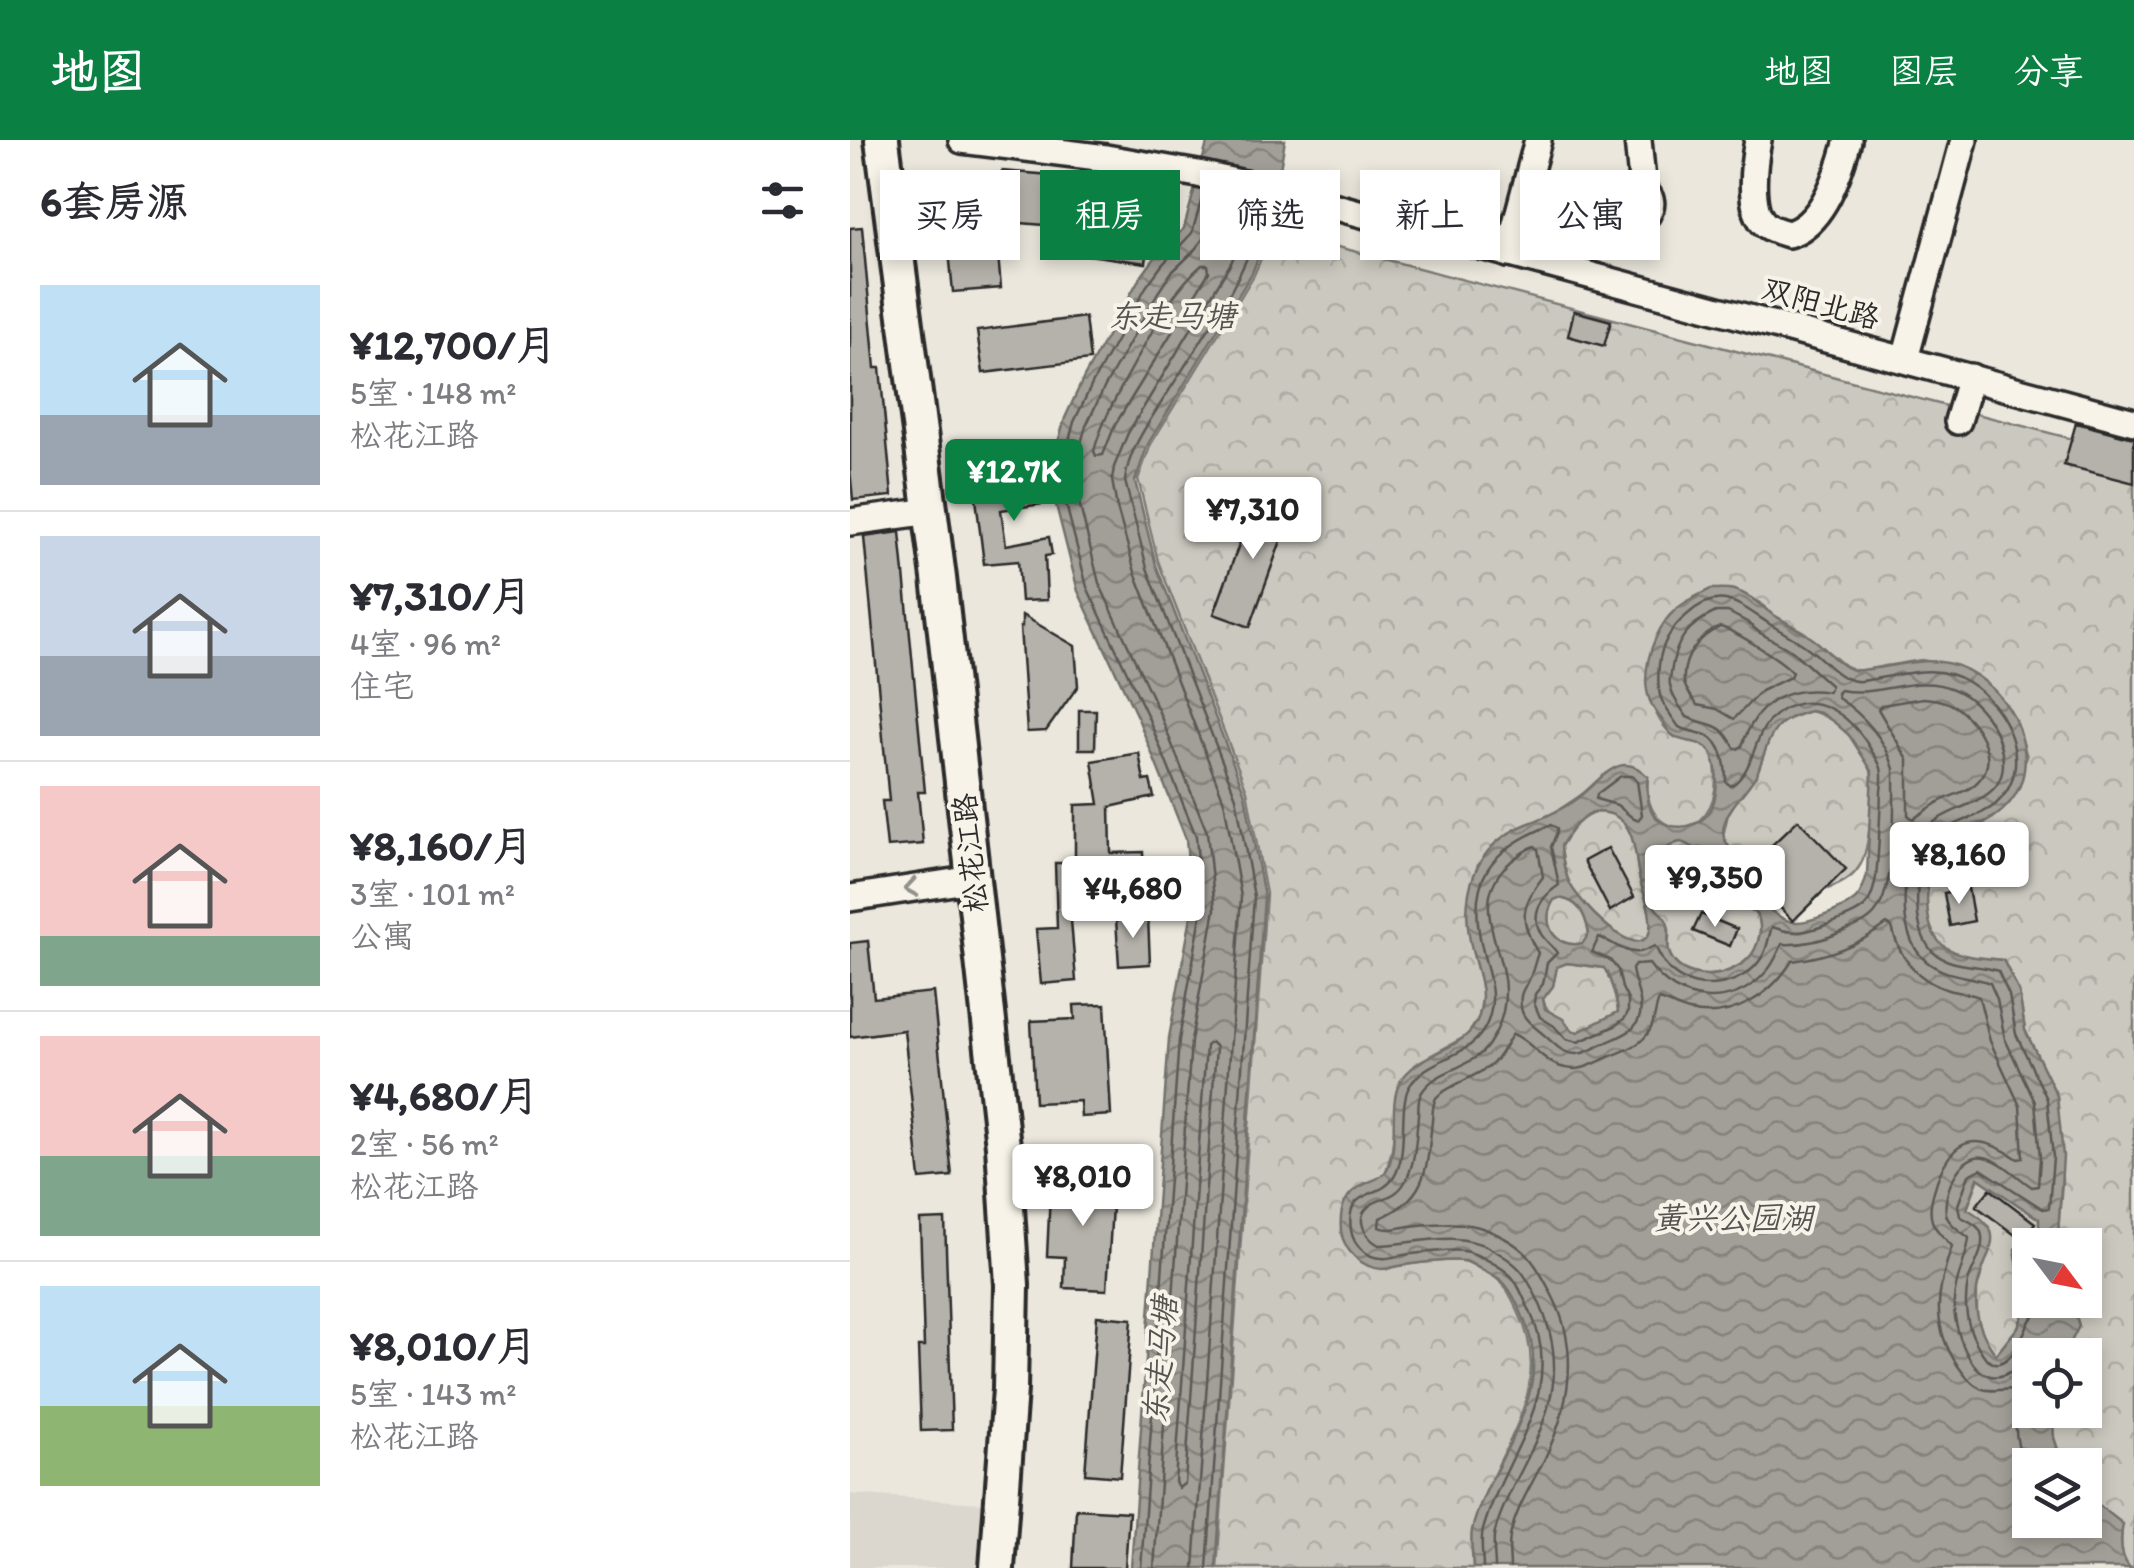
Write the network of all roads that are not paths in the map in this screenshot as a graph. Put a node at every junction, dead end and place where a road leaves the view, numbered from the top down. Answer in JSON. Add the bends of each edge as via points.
{"nodes":[{"id":1,"x":882,"y":140,"type":"edge"},
{"id":2,"x":962,"y":140,"type":"edge"},
{"id":3,"x":1538,"y":140,"type":"edge"},
{"id":4,"x":1638,"y":140,"type":"edge"},
{"id":5,"x":1758,"y":140,"type":"edge"},
{"id":6,"x":1848,"y":140,"type":"edge"},
{"id":7,"x":1964,"y":140,"type":"edge"},
{"id":8,"x":1641,"y":170,"type":"edge"},
{"id":9,"x":1508,"y":254,"type":"junction"},
{"id":10,"x":1905,"y":359,"type":"junction"},
{"id":11,"x":1971,"y":377,"type":"junction"},
{"id":12,"x":1958,"y":422,"type":"dead end"},
{"id":13,"x":2134,"y":422,"type":"edge"},
{"id":14,"x":931,"y":511,"type":"junction"},
{"id":15,"x":850,"y":522,"type":"edge"},
{"id":16,"x":972,"y":878,"type":"junction"},
{"id":17,"x":850,"y":898,"type":"edge"},
{"id":18,"x":997,"y":1568,"type":"edge"}],
"edges":[{"from":1,"to":14,"type":"main road","name":"松花江路"},
{"from":2,"to":9,"type":"street","name":"双阳北路","via":[[1198,174]]},
{"from":3,"to":9,"type":"street"},
{"from":4,"to":8,"type":"street"},
{"from":5,"to":6,"type":"street","via":[[1752,166],[1759,217],[1788,234],[1817,212]]},
{"from":7,"to":10,"type":"street"},
{"from":9,"to":10,"type":"street","name":"双阳北路"},
{"from":10,"to":11,"type":"street","name":"双阳北路"},
{"from":11,"to":12,"type":"street"},
{"from":11,"to":13,"type":"street","name":"双阳北路"},
{"from":14,"to":15,"type":"street"},
{"from":14,"to":16,"type":"main road","name":"松花江路"},
{"from":16,"to":17,"type":"street","one_way":true},
{"from":16,"to":18,"type":"main road","name":"松花江路","via":[[1012,1286]]}]}
